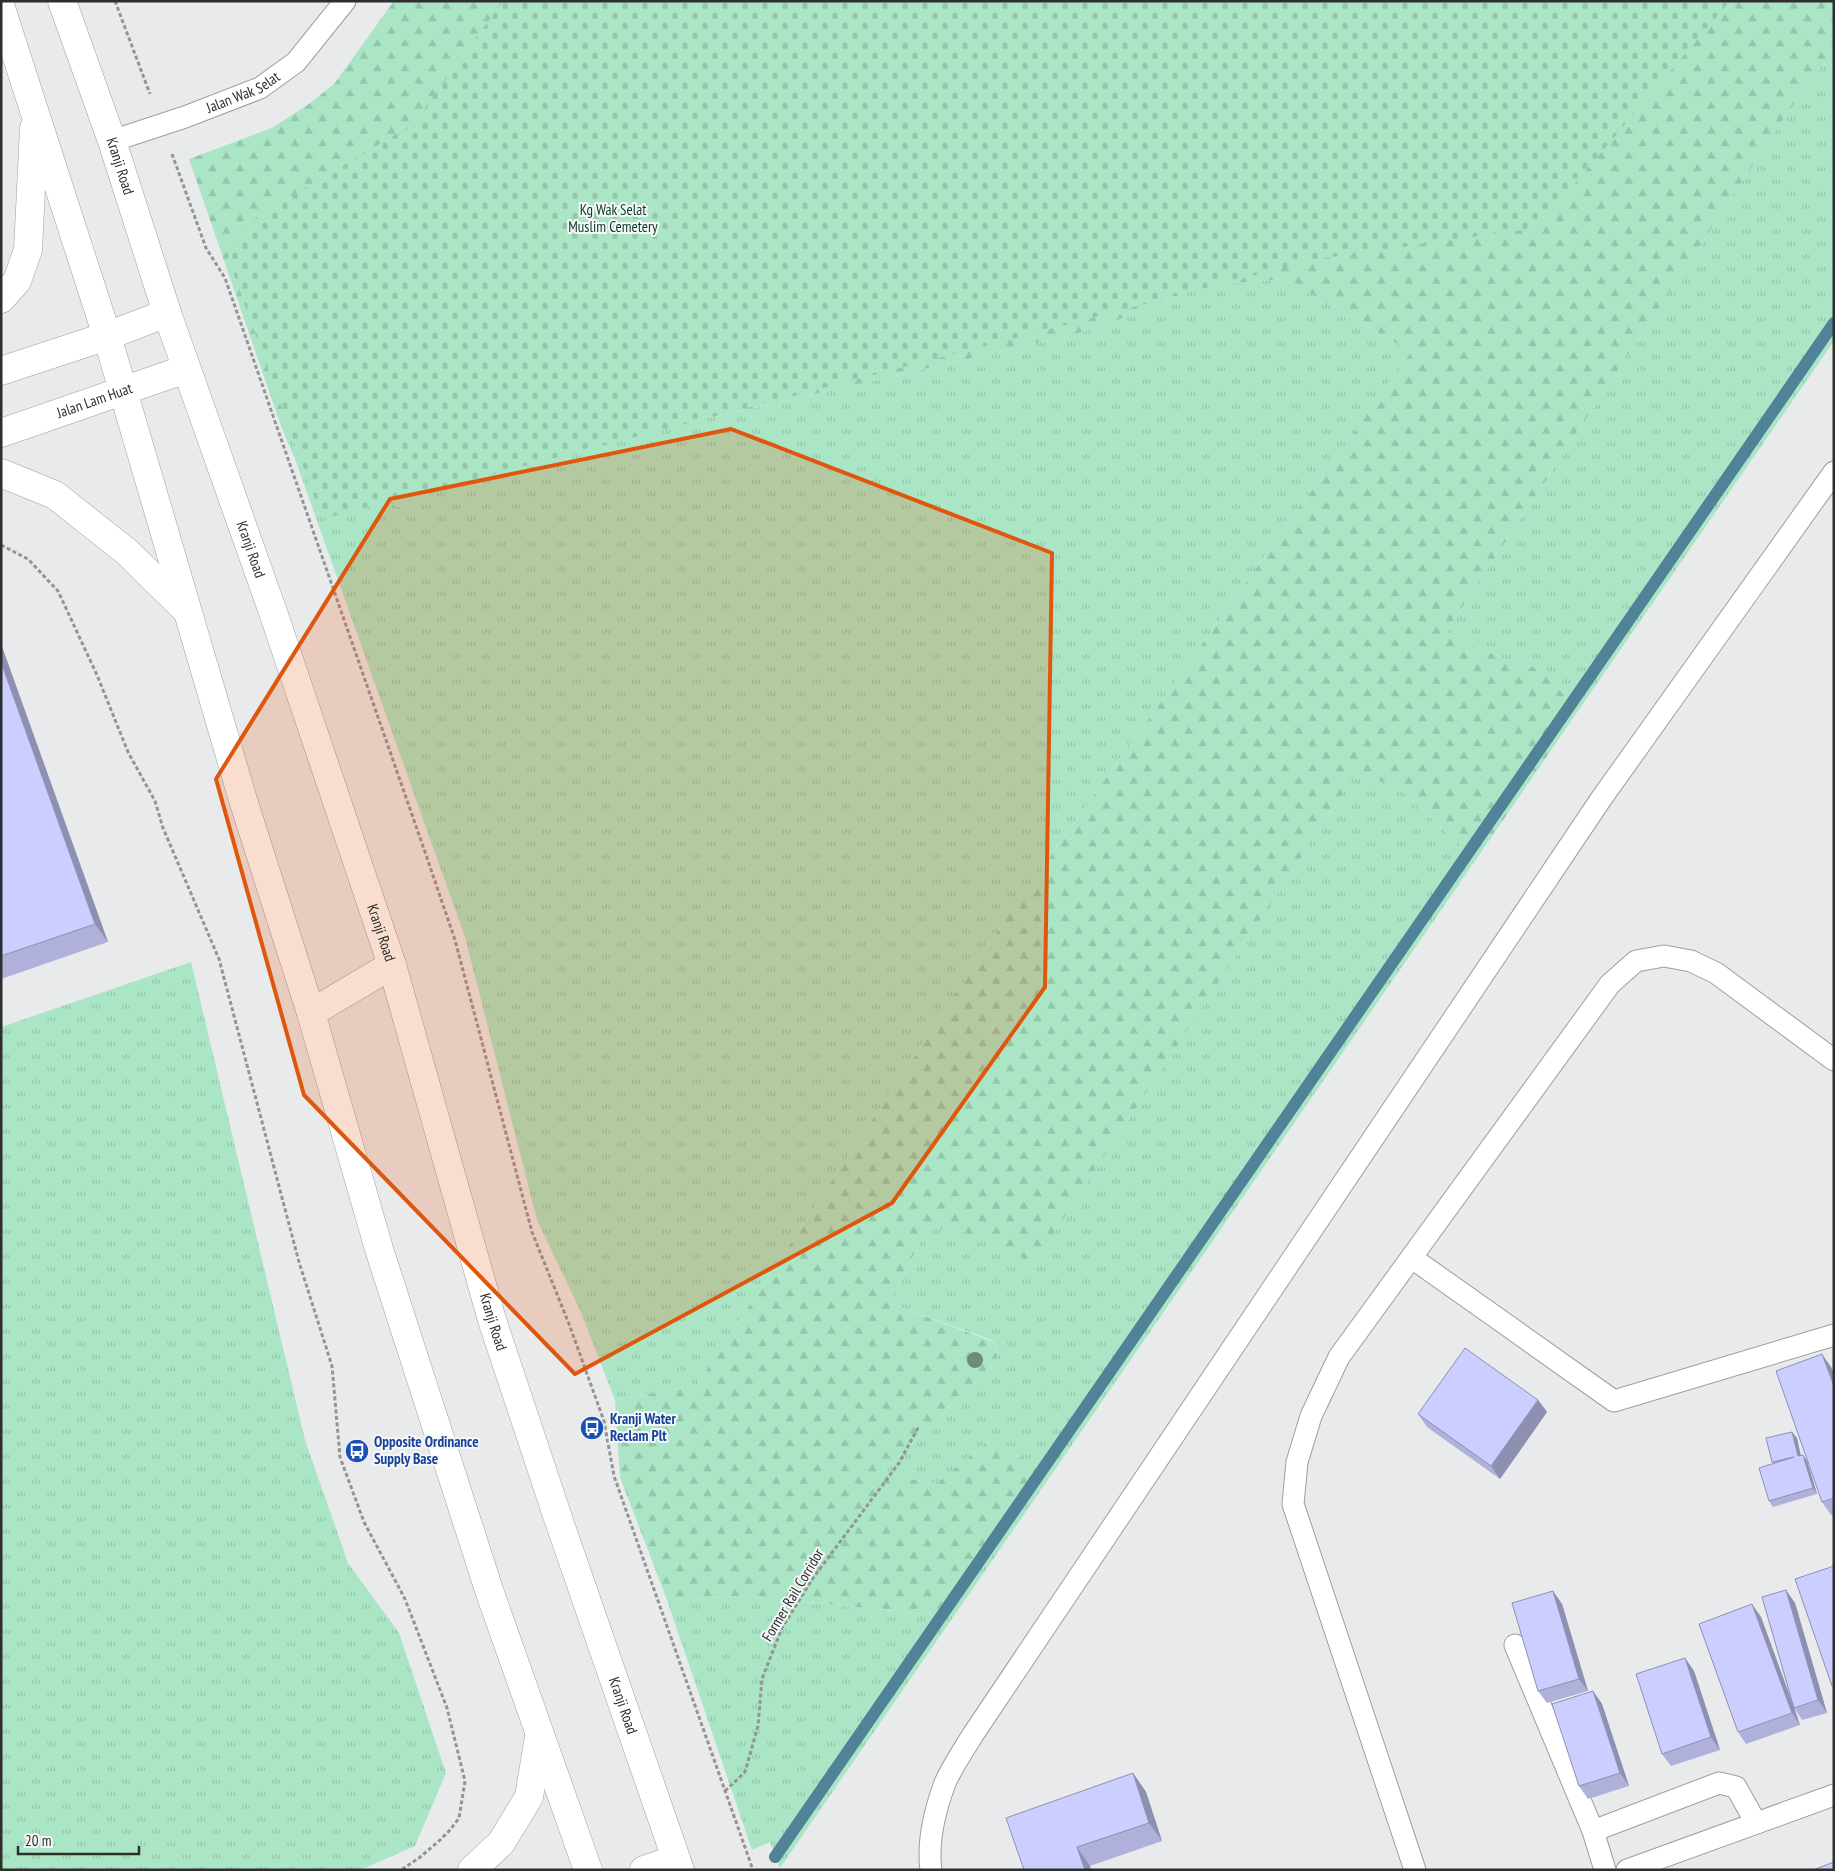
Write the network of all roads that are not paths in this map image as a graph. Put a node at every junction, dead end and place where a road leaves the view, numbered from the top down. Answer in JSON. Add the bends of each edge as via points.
{"nodes":[{"id":1,"x":62,"y":1,"type":"edge"},
{"id":2,"x":346,"y":1,"type":"edge"},
{"id":3,"x":1,"y":8,"type":"edge"},
{"id":4,"x":35,"y":113,"type":"junction"},
{"id":5,"x":112,"y":141,"type":"junction"},
{"id":6,"x":1,"y":299,"type":"edge"},
{"id":7,"x":167,"y":313,"type":"junction"},
{"id":8,"x":107,"y":336,"type":"junction"},
{"id":9,"x":186,"y":369,"type":"junction"},
{"id":10,"x":1,"y":371,"type":"edge"},
{"id":11,"x":124,"y":390,"type":"junction"},
{"id":12,"x":1,"y":432,"type":"edge"},
{"id":13,"x":1834,"y":472,"type":"edge"},
{"id":14,"x":1,"y":473,"type":"edge"},
{"id":15,"x":188,"y":612,"type":"junction"},
{"id":16,"x":392,"y":965,"type":"junction"},
{"id":17,"x":311,"y":1013,"type":"junction"},
{"id":18,"x":1834,"y":1060,"type":"edge"},
{"id":19,"x":1412,"y":1258,"type":"junction"},
{"id":20,"x":1834,"y":1335,"type":"edge"},
{"id":21,"x":1515,"y":1645,"type":"dead end"},
{"id":22,"x":539,"y":1731,"type":"junction"},
{"id":23,"x":1834,"y":1795,"type":"edge"},
{"id":24,"x":1756,"y":1823,"type":"junction"},
{"id":25,"x":1593,"y":1831,"type":"junction"},
{"id":26,"x":678,"y":1864,"type":"edge"},
{"id":27,"x":472,"y":1870,"type":"edge"},
{"id":28,"x":588,"y":1870,"type":"edge"},
{"id":29,"x":644,"y":1870,"type":"edge"},
{"id":30,"x":931,"y":1870,"type":"edge"},
{"id":31,"x":1415,"y":1870,"type":"edge"},
{"id":32,"x":1604,"y":1870,"type":"edge"},
{"id":33,"x":1628,"y":1870,"type":"edge"}],
"edges":[{"from":1,"to":5,"type":"main road","name":"Kranji Road"},
{"from":2,"to":5,"type":"lane","name":"Jalan Wak Selat","via":[[296,62],[260,88]]},
{"from":3,"to":4,"type":"main road"},
{"from":4,"to":6,"type":"main road","via":[[28,250],[17,281]]},
{"from":4,"to":8,"type":"main road"},
{"from":5,"to":7,"type":"main road","name":"Kranji Road"},
{"from":7,"to":8,"type":"main road"},
{"from":7,"to":9,"type":"main road","name":"Kranji Road"},
{"from":8,"to":10,"type":"main road"},
{"from":8,"to":11,"type":"main road"},
{"from":9,"to":11,"type":"main road","name":"Jalan Lam Huat"},
{"from":9,"to":16,"type":"main road","name":"Kranji Road","via":[[274,614]]},
{"from":11,"to":12,"type":"main road","name":"Jalan Lam Huat"},
{"from":11,"to":15,"type":"main road"},
{"from":13,"to":30,"type":"lane","via":[[1601,799],[972,1736],[946,1782],[934,1819]]},
{"from":14,"to":15,"type":"main road","via":[[55,495],[127,552]]},
{"from":15,"to":17,"type":"main road","via":[[242,800]]},
{"from":16,"to":17,"type":"main road"},
{"from":16,"to":26,"type":"main road","name":"Kranji Road","via":[[492,1320]]},
{"from":17,"to":22,"type":"main road","via":[[379,1250],[490,1593]]},
{"from":18,"to":19,"type":"lane","via":[[1716,973],[1691,961],[1664,956],[1636,961],[1610,984]]},
{"from":19,"to":20,"type":"lane","via":[[1614,1402]]},
{"from":19,"to":31,"type":"lane","via":[[1339,1357],[1311,1416],[1297,1462],[1293,1504]]},
{"from":21,"to":25,"type":"lane"},
{"from":22,"to":27,"type":"main road","via":[[530,1797],[501,1844]]},
{"from":22,"to":28,"type":"main road"},
{"from":23,"to":24,"type":"lane"},
{"from":24,"to":25,"type":"lane","via":[[1736,1786],[1719,1783]]},
{"from":24,"to":33,"type":"lane"},
{"from":25,"to":32,"type":"lane"},
{"from":26,"to":29,"type":"main road"}]}
